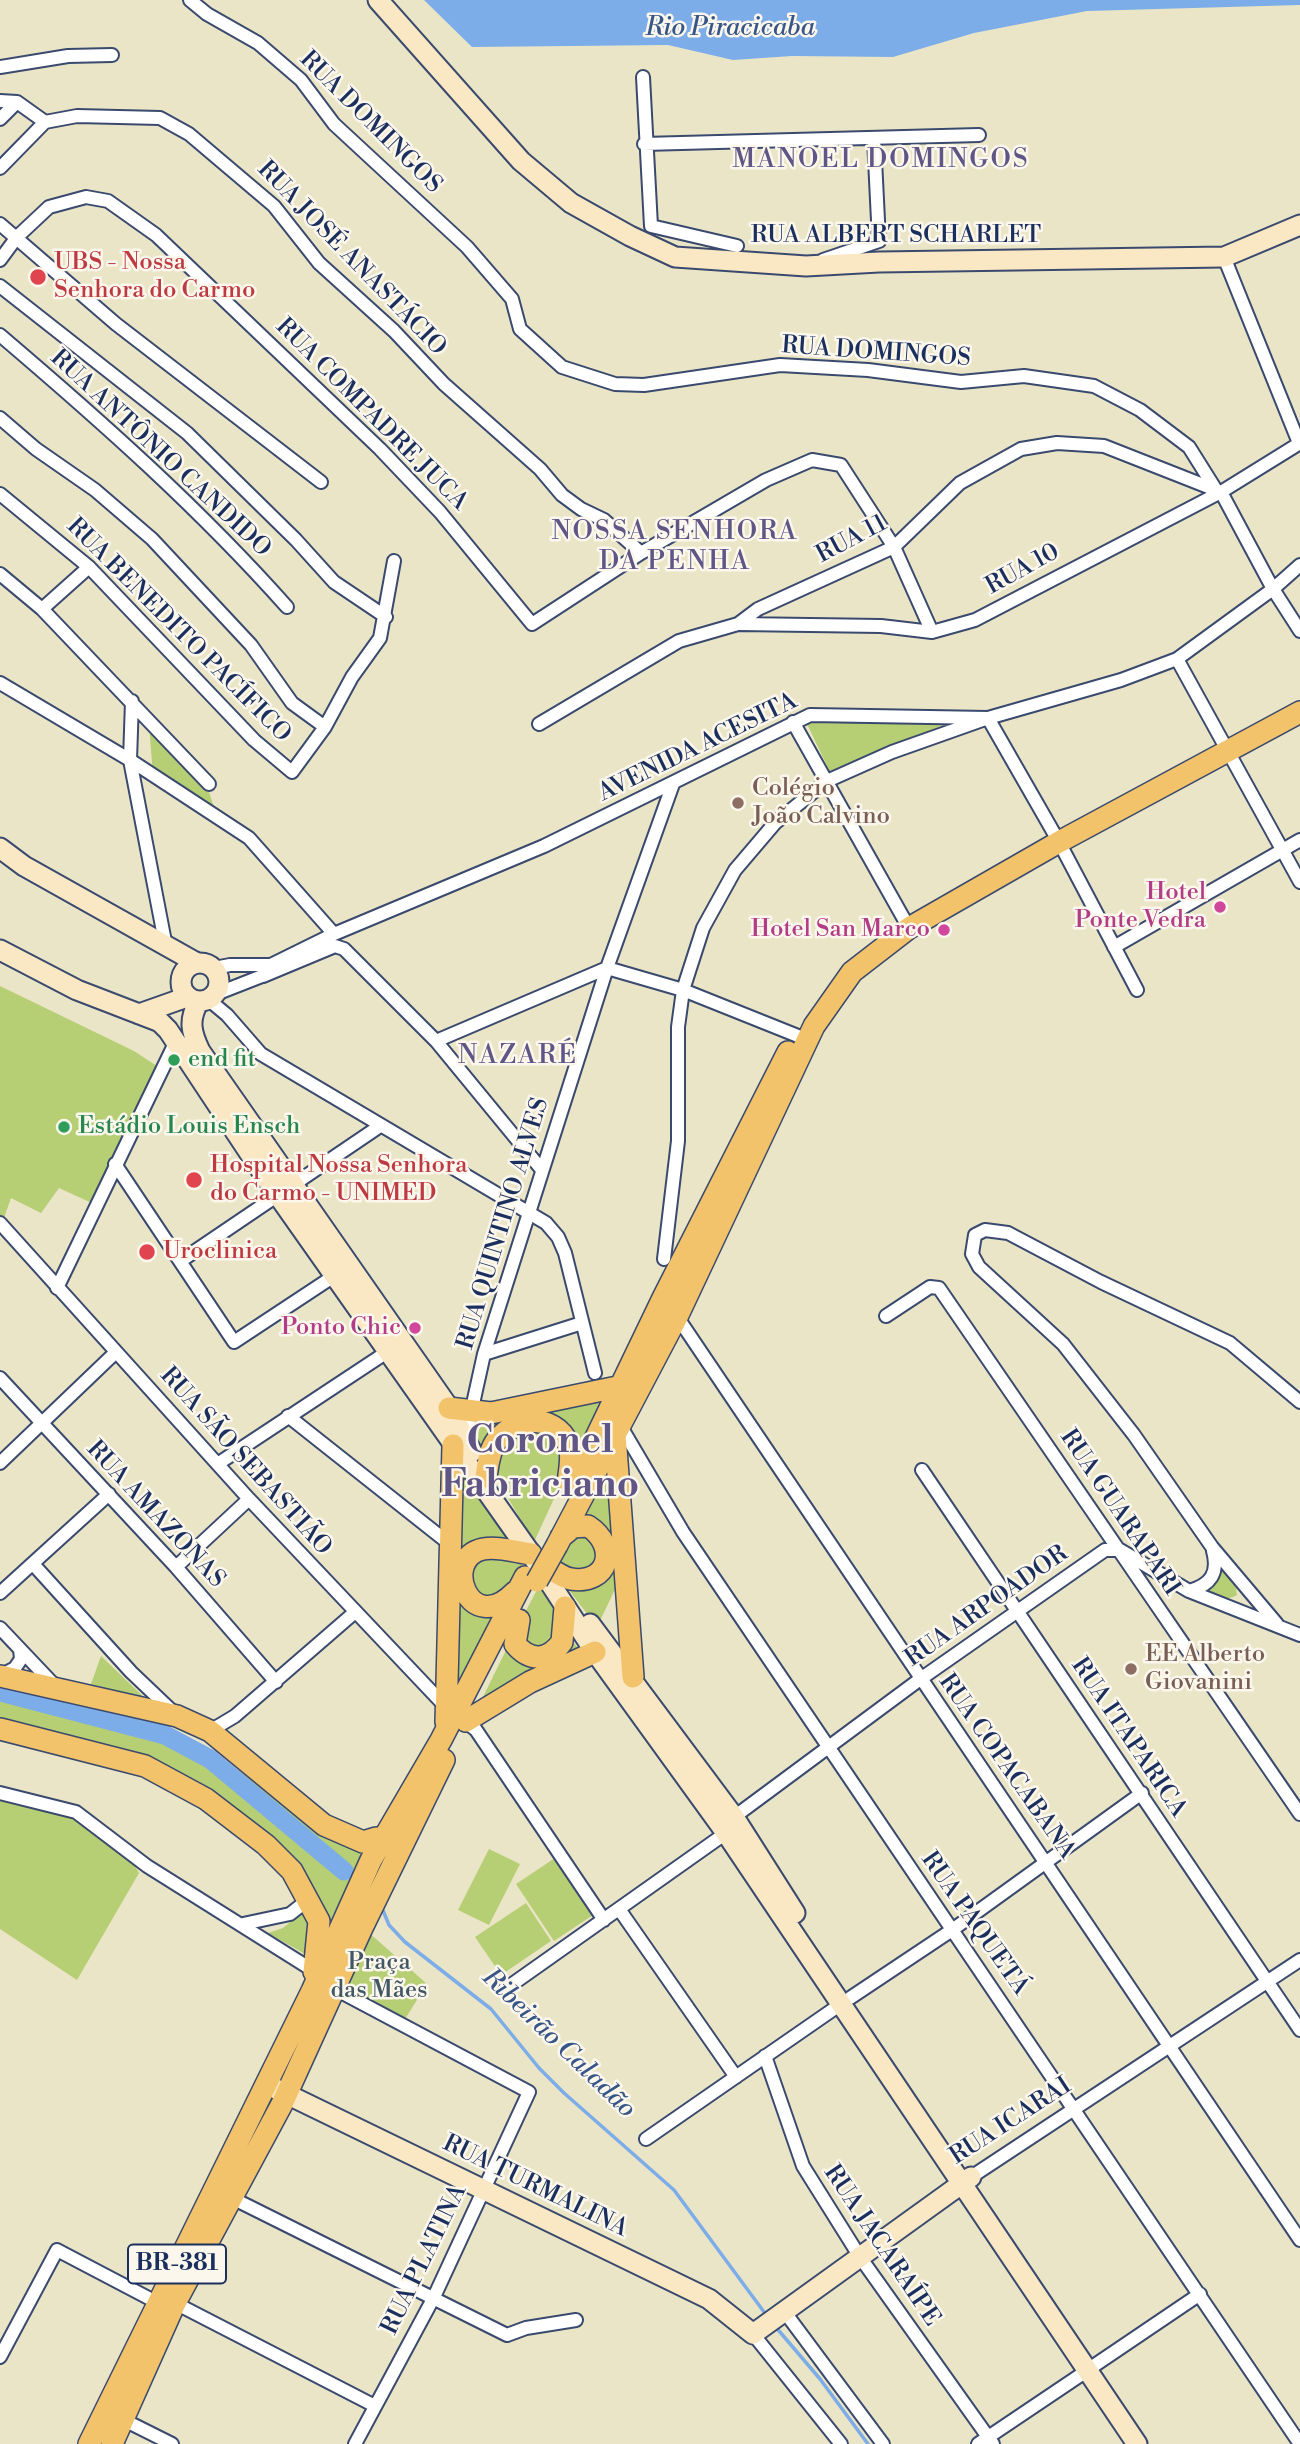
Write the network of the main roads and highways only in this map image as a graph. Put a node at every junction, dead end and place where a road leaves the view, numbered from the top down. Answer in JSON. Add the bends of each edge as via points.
{"nodes":[{"id":1,"x":378,"y":0,"type":"edge"},
{"id":2,"x":1300,"y":225,"type":"edge"},
{"id":3,"x":1300,"y":712,"type":"edge"},
{"id":4,"x":0,"y":848,"type":"edge"},
{"id":5,"x":0,"y":950,"type":"edge"},
{"id":6,"x":206,"y":966,"type":"junction"},
{"id":7,"x":203,"y":998,"type":"junction"},
{"id":8,"x":139,"y":1014,"type":"junction"},
{"id":9,"x":808,"y":1034,"type":"junction"},
{"id":10,"x":176,"y":1041,"type":"junction"},
{"id":11,"x":285,"y":1190,"type":"junction"},
{"id":12,"x":622,"y":1386,"type":"junction"},
{"id":13,"x":449,"y":1408,"type":"junction"},
{"id":14,"x":617,"y":1430,"type":"junction"},
{"id":15,"x":459,"y":1442,"type":"junction"},
{"id":16,"x":486,"y":1477,"type":"junction"},
{"id":17,"x":566,"y":1499,"type":"junction"},
{"id":18,"x":548,"y":1545,"type":"junction"},
{"id":19,"x":533,"y":1579,"type":"junction"},
{"id":20,"x":565,"y":1607,"type":"junction"},
{"id":21,"x":519,"y":1620,"type":"junction"},
{"id":22,"x":595,"y":1652,"type":"junction"},
{"id":23,"x":0,"y":1676,"type":"edge"},
{"id":24,"x":632,"y":1677,"type":"junction"},
{"id":25,"x":453,"y":1718,"type":"junction"},
{"id":26,"x":0,"y":1729,"type":"edge"},
{"id":27,"x":727,"y":1825,"type":"junction"},
{"id":28,"x":379,"y":1839,"type":"junction"},
{"id":29,"x":385,"y":1863,"type":"junction"},
{"id":30,"x":352,"y":1925,"type":"junction"},
{"id":31,"x":317,"y":1973,"type":"junction"},
{"id":32,"x":265,"y":2083,"type":"junction"},
{"id":33,"x":287,"y":2094,"type":"junction"},
{"id":34,"x":967,"y":2180,"type":"junction"},
{"id":35,"x":167,"y":2303,"type":"junction"},
{"id":36,"x":754,"y":2333,"type":"joint"},
{"id":37,"x":1091,"y":2367,"type":"junction"},
{"id":38,"x":89,"y":2444,"type":"edge"},
{"id":39,"x":112,"y":2444,"type":"edge"},
{"id":40,"x":1137,"y":2444,"type":"edge"},
{"id":41,"x":1148,"y":2444,"type":"edge"}],
"edges":[{"from":1,"to":2,"type":"main road","name":"RUA ALBERT SCHARLET","via":[[521,160],[571,203],[675,257],[806,266],[1224,257]]},
{"from":3,"to":9,"type":"main road","via":[[909,928],[852,972]]},
{"from":4,"to":6,"type":"main road","via":[[24,866]]},
{"from":5,"to":8,"type":"main road","via":[[77,990]]},
{"from":6,"to":7,"type":"main road","via":[[220,980]]},
{"from":6,"to":7,"type":"main road","via":[[186,968],[181,980]]},
{"from":7,"to":8,"type":"main road"},
{"from":7,"to":10,"type":"main road"},
{"from":7,"to":11,"type":"main road","via":[[191,1024],[200,1051]]},
{"from":8,"to":10,"type":"main road","via":[[160,1022]]},
{"from":9,"to":12,"type":"main road","via":[[786,1056]]},
{"from":9,"to":14,"type":"main road","via":[[677,1317]]},
{"from":10,"to":11,"type":"main road"},
{"from":11,"to":13,"type":"main road"},
{"from":11,"to":15,"type":"main road","via":[[334,1276]]},
{"from":12,"to":13,"type":"main road","via":[[535,1406],[471,1413]]},
{"from":12,"to":17,"type":"main road"},
{"from":13,"to":15,"type":"main road"},
{"from":14,"to":18,"type":"main road"},
{"from":14,"to":24,"type":"main road"},
{"from":15,"to":16,"type":"main road"},
{"from":15,"to":18,"type":"main road"},
{"from":15,"to":25,"type":"main road","via":[[451,1545]]},
{"from":16,"to":17,"type":"main road","via":[[495,1441],[505,1431],[530,1421],[546,1421],[557,1428],[571,1452]]},
{"from":16,"to":19,"type":"main road"},
{"from":17,"to":18,"type":"main road"},
{"from":18,"to":19,"type":"main road"},
{"from":18,"to":19,"type":"main road","via":[[573,1527],[588,1526],[605,1542],[607,1560],[599,1572],[582,1579]]},
{"from":18,"to":19,"type":"main road","via":[[482,1549],[470,1554],[463,1566],[465,1592],[474,1603],[489,1608],[501,1605]]},
{"from":18,"to":20,"type":"main road"},
{"from":19,"to":21,"type":"main road"},
{"from":19,"to":24,"type":"main road"},
{"from":19,"to":25,"type":"main road"},
{"from":20,"to":21,"type":"main road","via":[[562,1642],[549,1655],[529,1655],[515,1644]]},
{"from":20,"to":22,"type":"main road"},
{"from":21,"to":25,"type":"main road"},
{"from":22,"to":25,"type":"main road"},
{"from":22,"to":27,"type":"main road"},
{"from":23,"to":28,"type":"main road","via":[[177,1716],[210,1731],[324,1825],[363,1842]]},
{"from":24,"to":27,"type":"main road"},
{"from":25,"to":28,"type":"main road"},
{"from":25,"to":29,"type":"main road"},
{"from":26,"to":31,"type":"main road","via":[[145,1766],[206,1799],[292,1871],[318,1921]]},
{"from":27,"to":34,"type":"main road"},
{"from":28,"to":29,"type":"main road"},
{"from":29,"to":30,"type":"main road"},
{"from":30,"to":31,"type":"main road","number":"BR-381"},
{"from":30,"to":33,"type":"main road","number":"BR-381","via":[[335,1989]]},
{"from":31,"to":32,"type":"main road","number":"BR-381"},
{"from":32,"to":33,"type":"main road","name":"RUA TURMALINA"},
{"from":32,"to":35,"type":"main road","number":"BR-381"},
{"from":33,"to":35,"type":"main road","number":"BR-381"},
{"from":33,"to":36,"type":"main road","name":"RUA TURMALINA","via":[[709,2299]]},
{"from":34,"to":36,"type":"main road","name":"RUA ICARAI"},
{"from":34,"to":37,"type":"main road"},
{"from":35,"to":38,"type":"main road","number":"BR-381"},
{"from":35,"to":39,"type":"main road","number":"BR-381"},
{"from":37,"to":40,"type":"main road"},
{"from":37,"to":41,"type":"main road"}]}
